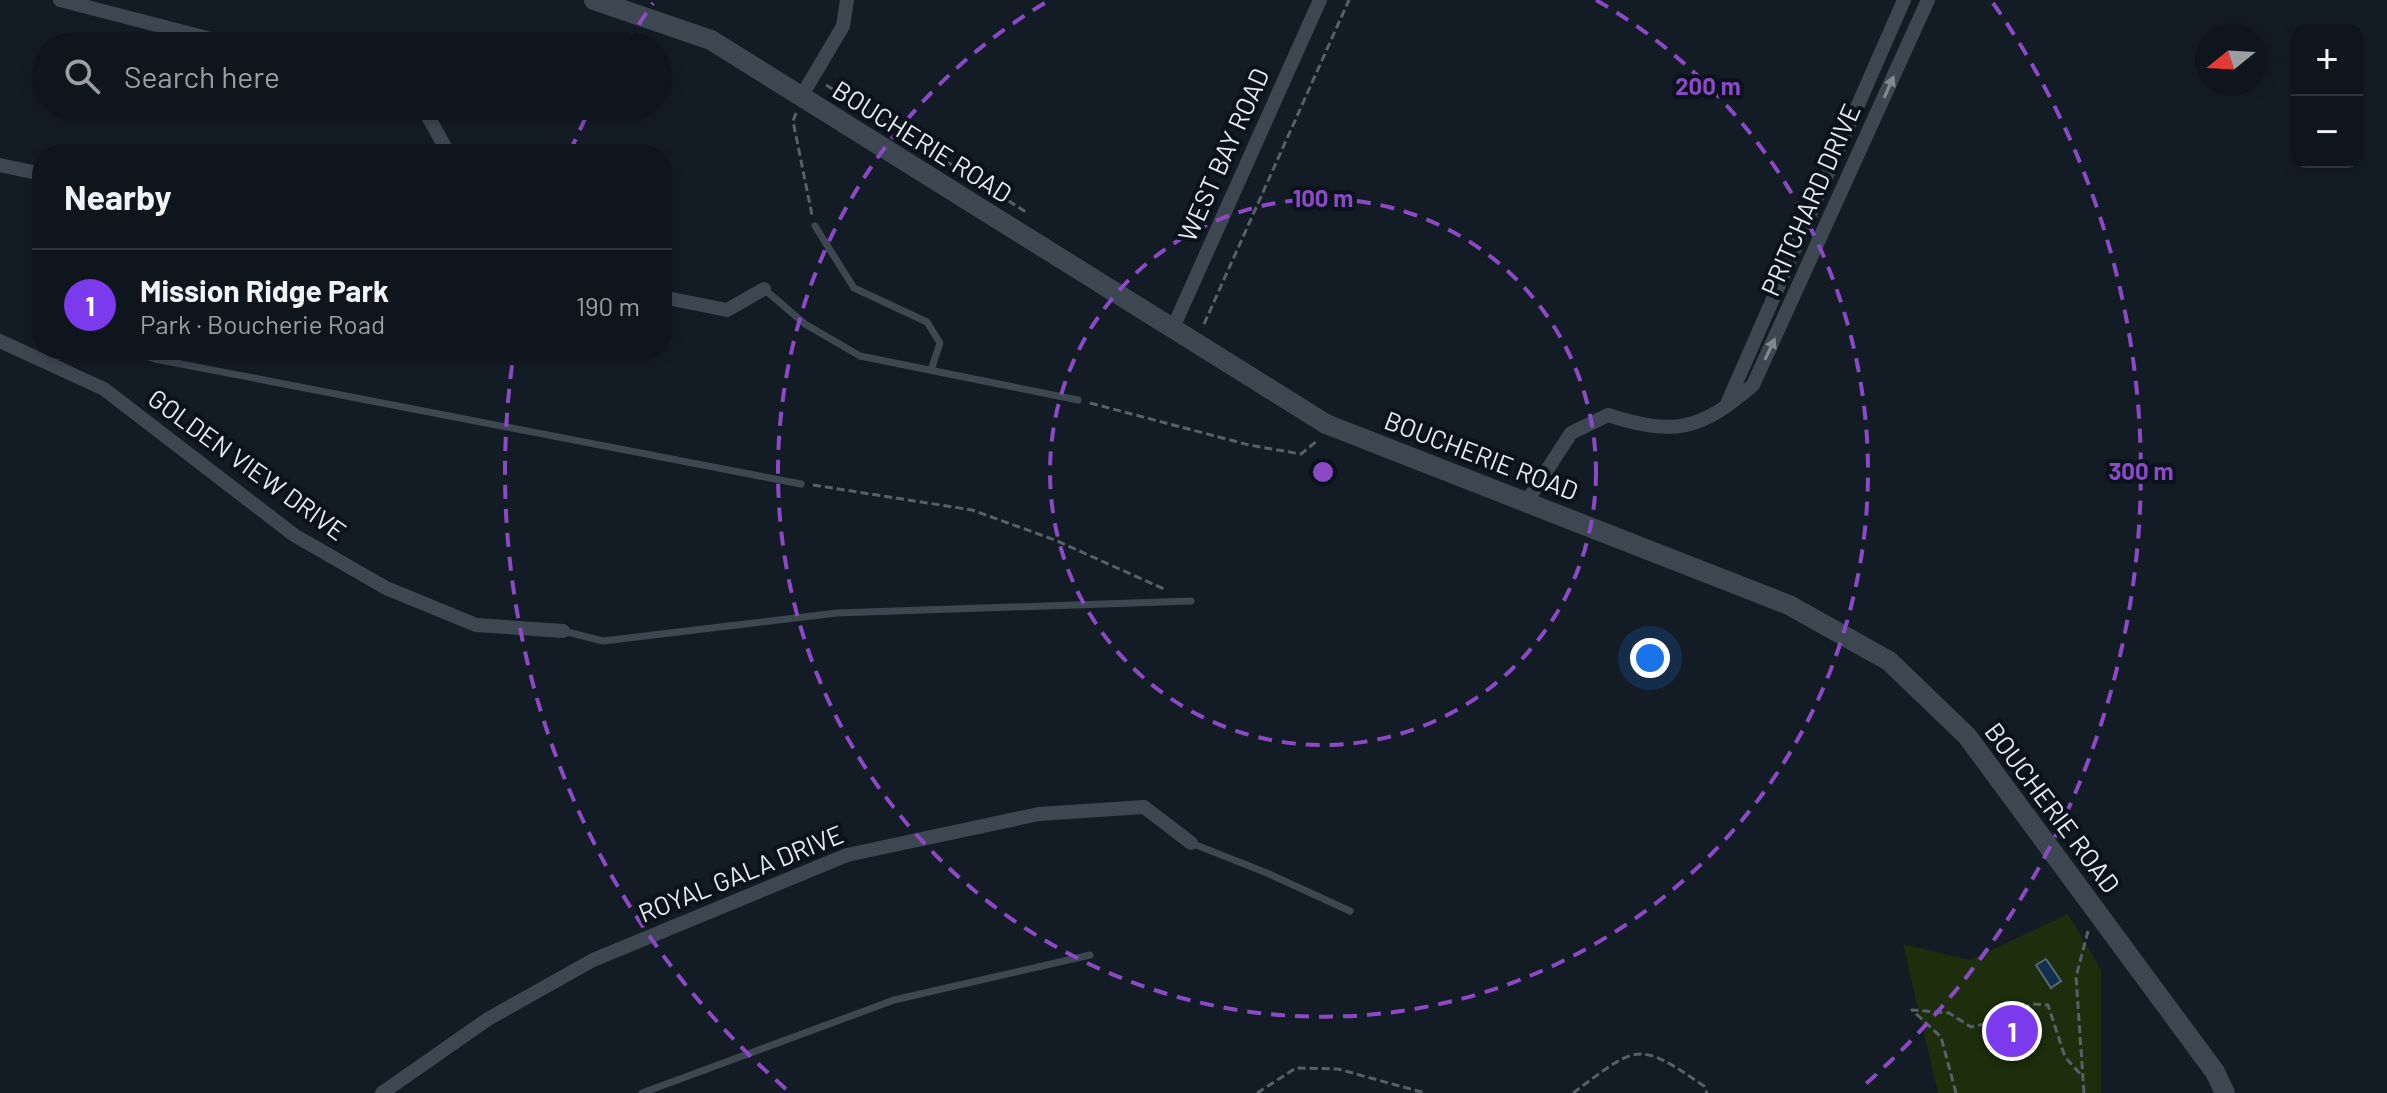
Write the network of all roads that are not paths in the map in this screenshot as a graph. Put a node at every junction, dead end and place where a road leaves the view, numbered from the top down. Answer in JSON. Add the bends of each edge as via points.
{"nodes":[{"id":1,"x":60,"y":0,"type":"edge"},
{"id":2,"x":594,"y":0,"type":"edge"},
{"id":3,"x":847,"y":0,"type":"edge"},
{"id":4,"x":1320,"y":0,"type":"edge"},
{"id":5,"x":1904,"y":0,"type":"edge"},
{"id":6,"x":1928,"y":0,"type":"edge"},
{"id":7,"x":184,"y":32,"type":"edge"},
{"id":8,"x":801,"y":97,"type":"junction"},
{"id":9,"x":430,"y":120,"type":"edge"},
{"id":10,"x":443,"y":144,"type":"edge"},
{"id":11,"x":0,"y":165,"type":"edge"},
{"id":12,"x":32,"y":172,"type":"edge"},
{"id":13,"x":815,"y":226,"type":"road end"},
{"id":14,"x":764,"y":289,"type":"joint"},
{"id":15,"x":672,"y":299,"type":"edge"},
{"id":16,"x":1172,"y":330,"type":"junction"},
{"id":17,"x":0,"y":341,"type":"edge"},
{"id":18,"x":32,"y":356,"type":"edge"},
{"id":19,"x":40,"y":360,"type":"edge"},
{"id":20,"x":50,"y":360,"type":"edge"},
{"id":21,"x":160,"y":360,"type":"edge"},
{"id":22,"x":44,"y":362,"type":"junction"},
{"id":23,"x":931,"y":370,"type":"junction"},
{"id":24,"x":1078,"y":400,"type":"road end"},
{"id":25,"x":1724,"y":410,"type":"junction"},
{"id":26,"x":801,"y":484,"type":"road end"},
{"id":27,"x":1527,"y":501,"type":"junction"},
{"id":28,"x":1191,"y":601,"type":"road end"},
{"id":29,"x":563,"y":631,"type":"joint"},
{"id":30,"x":1191,"y":843,"type":"joint"},
{"id":31,"x":1350,"y":911,"type":"dead end"},
{"id":32,"x":1090,"y":955,"type":"dead end"},
{"id":33,"x":382,"y":1093,"type":"edge"},
{"id":34,"x":642,"y":1093,"type":"edge"},
{"id":35,"x":2225,"y":1093,"type":"edge"}],
"edges":[{"from":1,"to":7,"type":"street"},
{"from":2,"to":8,"type":"main road","name":"BOUCHERIE ROAD","via":[[711,40]]},
{"from":3,"to":8,"type":"street","via":[[843,26]]},
{"from":4,"to":16,"type":"street","name":"WEST BAY ROAD"},
{"from":5,"to":25,"type":"street","name":"PRITCHARD DRIVE"},
{"from":25,"to":6,"type":"street","name":"PRITCHARD DRIVE","one_way":true,"via":[[1753,385]]},
{"from":8,"to":16,"type":"main road","name":"BOUCHERIE ROAD"},
{"from":9,"to":10,"type":"street"},
{"from":11,"to":12,"type":"street"},
{"from":13,"to":23,"type":"lane","via":[[854,288],[927,322],[940,343]]},
{"from":14,"to":15,"type":"street","via":[[727,310]]},
{"from":14,"to":23,"type":"lane","via":[[805,324],[860,356]]},
{"from":16,"to":27,"type":"main road","name":"BOUCHERIE ROAD","via":[[1326,424]]},
{"from":17,"to":18,"type":"street","name":"GOLDEN VIEW DRIVE"},
{"from":19,"to":22,"type":"street","name":"GOLDEN VIEW DRIVE"},
{"from":20,"to":22,"type":"lane"},
{"from":21,"to":26,"type":"lane"},
{"from":22,"to":29,"type":"street","name":"GOLDEN VIEW DRIVE","via":[[104,389],[294,535],[386,588],[476,625]]},
{"from":23,"to":24,"type":"lane"},
{"from":25,"to":27,"type":"street","name":"PRITCHARD DRIVE","via":[[1686,428],[1647,428],[1608,415],[1571,433]]},
{"from":27,"to":35,"type":"main road","name":"BOUCHERIE ROAD","via":[[1789,605],[1889,661],[1967,736],[2215,1072]]},
{"from":28,"to":29,"type":"lane","via":[[837,613],[603,641]]},
{"from":30,"to":31,"type":"lane"},
{"from":30,"to":33,"type":"street","name":"ROYAL GALA DRIVE","via":[[1144,807],[1039,814],[847,855],[593,960],[488,1019]]},
{"from":32,"to":34,"type":"lane","via":[[894,1000]]}]}
